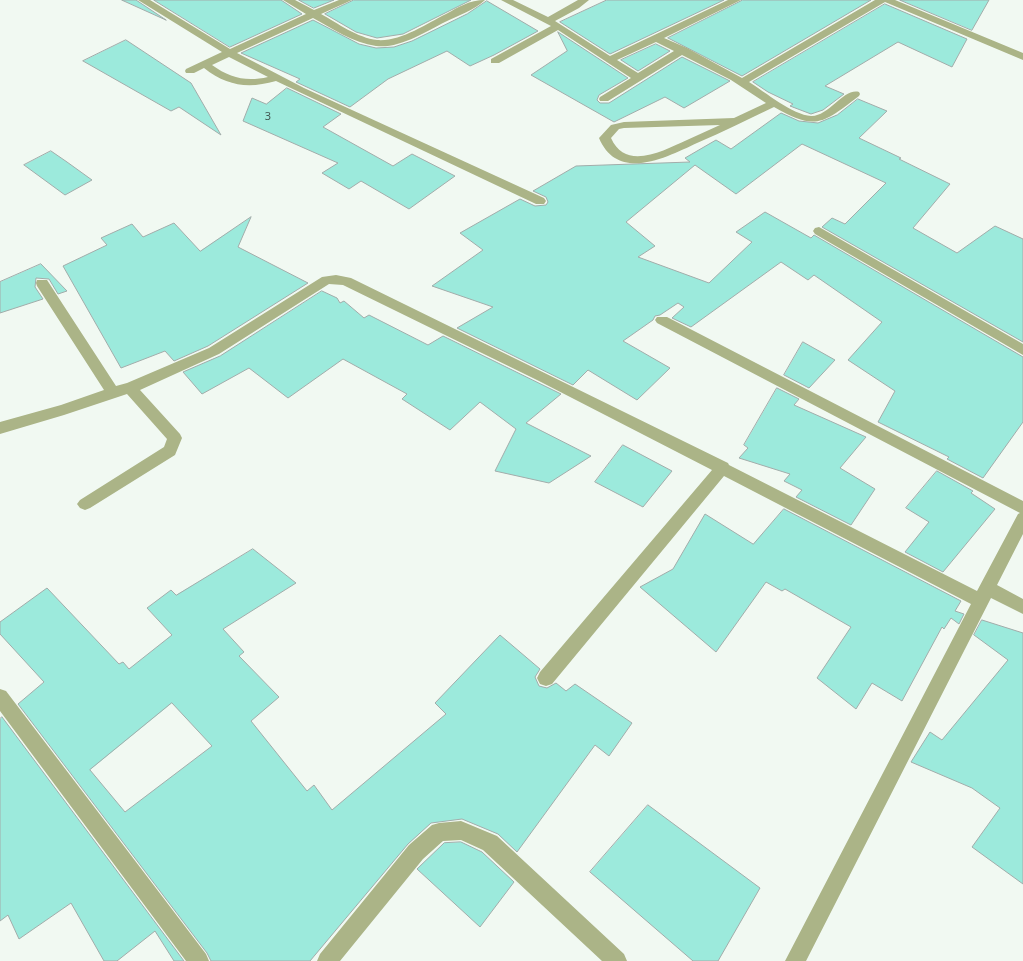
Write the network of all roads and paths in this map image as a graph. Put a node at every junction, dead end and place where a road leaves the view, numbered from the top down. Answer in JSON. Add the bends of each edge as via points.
{"nodes":[{"id":1,"x":144,"y":0,"type":"edge"},
{"id":2,"x":288,"y":0,"type":"edge"},
{"id":3,"x":347,"y":0,"type":"edge"},
{"id":4,"x":480,"y":0,"type":"edge"},
{"id":5,"x":506,"y":0,"type":"edge"},
{"id":6,"x":584,"y":0,"type":"edge"},
{"id":7,"x":736,"y":0,"type":"edge"},
{"id":8,"x":882,"y":0,"type":"edge"},
{"id":9,"x":887,"y":0,"type":"edge"},
{"id":10,"x":313,"y":14,"type":"junction"},
{"id":11,"x":548,"y":21,"type":"junction"},
{"id":12,"x":558,"y":26,"type":"junction"},
{"id":13,"x":656,"y":38,"type":"junction"},
{"id":14,"x":684,"y":50,"type":"junction"},
{"id":15,"x":230,"y":53,"type":"junction"},
{"id":16,"x":1023,"y":57,"type":"edge"},
{"id":17,"x":609,"y":60,"type":"junction"},
{"id":18,"x":495,"y":61,"type":"dead end"},
{"id":19,"x":205,"y":64,"type":"junction"},
{"id":20,"x":190,"y":71,"type":"dead end"},
{"id":21,"x":277,"y":78,"type":"junction"},
{"id":22,"x":638,"y":78,"type":"junction"},
{"id":23,"x":742,"y":82,"type":"junction"},
{"id":24,"x":855,"y":94,"type":"dead end"},
{"id":25,"x":604,"y":99,"type":"dead end"},
{"id":26,"x":774,"y":103,"type":"junction"},
{"id":27,"x":736,"y":121,"type":"junction"},
{"id":28,"x":540,"y":201,"type":"dead end"},
{"id":29,"x":819,"y":231,"type":"dead end"},
{"id":30,"x":42,"y":283,"type":"dead end"},
{"id":31,"x":662,"y":320,"type":"dead end"},
{"id":32,"x":1023,"y":350,"type":"edge"},
{"id":33,"x":130,"y":388,"type":"junction"},
{"id":34,"x":113,"y":392,"type":"junction"},
{"id":35,"x":0,"y":428,"type":"edge"},
{"id":36,"x":723,"y":467,"type":"junction"},
{"id":37,"x":85,"y":504,"type":"dead end"},
{"id":38,"x":1023,"y":508,"type":"edge"},
{"id":39,"x":1023,"y":519,"type":"edge"},
{"id":40,"x":984,"y":594,"type":"junction"},
{"id":41,"x":1023,"y":606,"type":"edge"},
{"id":42,"x":546,"y":678,"type":"dead end"},
{"id":43,"x":0,"y":696,"type":"edge"},
{"id":44,"x":199,"y":961,"type":"edge"},
{"id":45,"x":327,"y":961,"type":"edge"},
{"id":46,"x":617,"y":961,"type":"edge"},
{"id":47,"x":795,"y":961,"type":"edge"}],
"edges":[{"from":1,"to":15,"type":"street"},
{"from":2,"to":10,"type":"street"},
{"from":3,"to":10,"type":"street"},
{"from":4,"to":10,"type":"street","via":[[391,43],[368,41]]},
{"from":5,"to":11,"type":"street"},
{"from":6,"to":11,"type":"street"},
{"from":7,"to":13,"type":"street"},
{"from":8,"to":23,"type":"street"},
{"from":9,"to":16,"type":"street"},
{"from":10,"to":15,"type":"street"},
{"from":11,"to":12,"type":"street"},
{"from":12,"to":17,"type":"street"},
{"from":12,"to":18,"type":"street"},
{"from":13,"to":14,"type":"street"},
{"from":13,"to":17,"type":"street"},
{"from":14,"to":22,"type":"street"},
{"from":14,"to":23,"type":"street"},
{"from":15,"to":19,"type":"street"},
{"from":15,"to":21,"type":"street"},
{"from":17,"to":22,"type":"street"},
{"from":19,"to":20,"type":"street"},
{"from":19,"to":21,"type":"street","via":[[218,75],[239,83]]},
{"from":21,"to":28,"type":"street"},
{"from":22,"to":25,"type":"street"},
{"from":23,"to":26,"type":"street"},
{"from":24,"to":26,"type":"street","via":[[820,120],[812,121]]},
{"from":26,"to":27,"type":"street"},
{"from":27,"to":27,"type":"street","via":[[663,156],[640,162],[629,161],[617,154],[607,145],[605,138],[615,127],[624,125]]},
{"from":29,"to":32,"type":"street"},
{"from":30,"to":34,"type":"street"},
{"from":31,"to":38,"type":"street"},
{"from":33,"to":34,"type":"street"},
{"from":33,"to":36,"type":"street","via":[[214,351],[326,280],[336,279],[544,377]]},
{"from":33,"to":37,"type":"street","via":[[175,438],[170,451]]},
{"from":34,"to":35,"type":"street"},
{"from":36,"to":40,"type":"street"},
{"from":36,"to":42,"type":"street"},
{"from":39,"to":40,"type":"street"},
{"from":40,"to":41,"type":"street"},
{"from":40,"to":47,"type":"street"},
{"from":43,"to":44,"type":"street"},
{"from":45,"to":46,"type":"street","via":[[416,852],[439,832],[461,830],[490,843]]}]}
